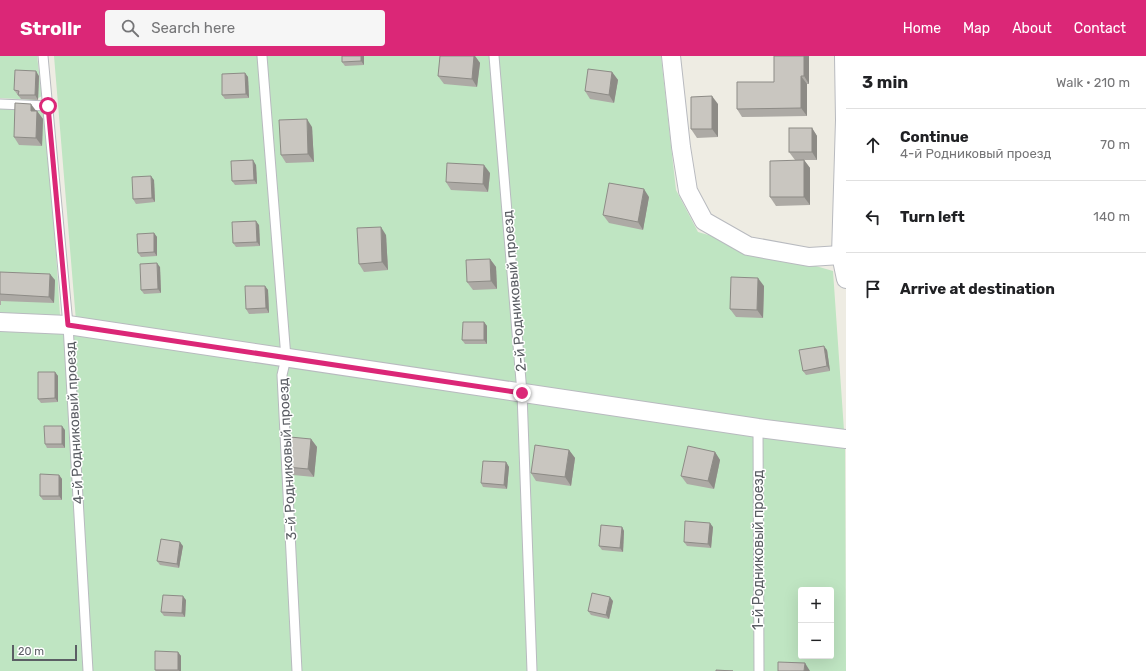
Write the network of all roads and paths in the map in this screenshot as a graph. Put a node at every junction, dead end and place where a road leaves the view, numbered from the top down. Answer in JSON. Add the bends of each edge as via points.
{"nodes":[{"id":1,"x":42,"y":56,"type":"edge"},
{"id":2,"x":262,"y":56,"type":"edge"},
{"id":3,"x":494,"y":56,"type":"edge"},
{"id":4,"x":671,"y":56,"type":"edge"},
{"id":5,"x":844,"y":56,"type":"edge"},
{"id":6,"x":0,"y":104,"type":"edge"},
{"id":7,"x":48,"y":106,"type":"junction"},
{"id":8,"x":846,"y":120,"type":"edge"},
{"id":9,"x":841,"y":255,"type":"junction"},
{"id":10,"x":846,"y":279,"type":"edge"},
{"id":11,"x":0,"y":322,"type":"edge"},
{"id":12,"x":68,"y":325,"type":"junction"},
{"id":13,"x":286,"y":358,"type":"junction"},
{"id":14,"x":522,"y":393,"type":"junction"},
{"id":15,"x":758,"y":428,"type":"junction"},
{"id":16,"x":846,"y":439,"type":"edge"},
{"id":17,"x":88,"y":671,"type":"edge"},
{"id":18,"x":297,"y":671,"type":"edge"},
{"id":19,"x":532,"y":671,"type":"edge"},
{"id":20,"x":759,"y":671,"type":"edge"}],
"edges":[{"from":1,"to":7,"type":"lane","name":"4-й Родниковый проезд"},
{"from":2,"to":13,"type":"lane","name":"3-й Родниковый проезд"},
{"from":3,"to":14,"type":"lane","name":"2-й Родниковый проезд"},
{"from":4,"to":9,"type":"street","via":[[688,191],[704,221],[748,246],[809,257]]},
{"from":5,"to":8,"type":"street"},
{"from":6,"to":7,"type":"lane"},
{"from":7,"to":12,"type":"lane","name":"4-й Родниковый проезд"},
{"from":8,"to":9,"type":"street"},
{"from":9,"to":10,"type":"street"},
{"from":11,"to":12,"type":"street"},
{"from":12,"to":13,"type":"street"},
{"from":12,"to":17,"type":"lane","name":"4-й Родниковый проезд"},
{"from":13,"to":14,"type":"street"},
{"from":13,"to":18,"type":"lane","name":"3-й Родниковый проезд","via":[[282,375]]},
{"from":14,"to":15,"type":"street"},
{"from":14,"to":19,"type":"lane","name":"2-й Родниковый проезд"},
{"from":15,"to":16,"type":"street"},
{"from":15,"to":20,"type":"lane","name":"1-й Родниковый проезд"}]}
